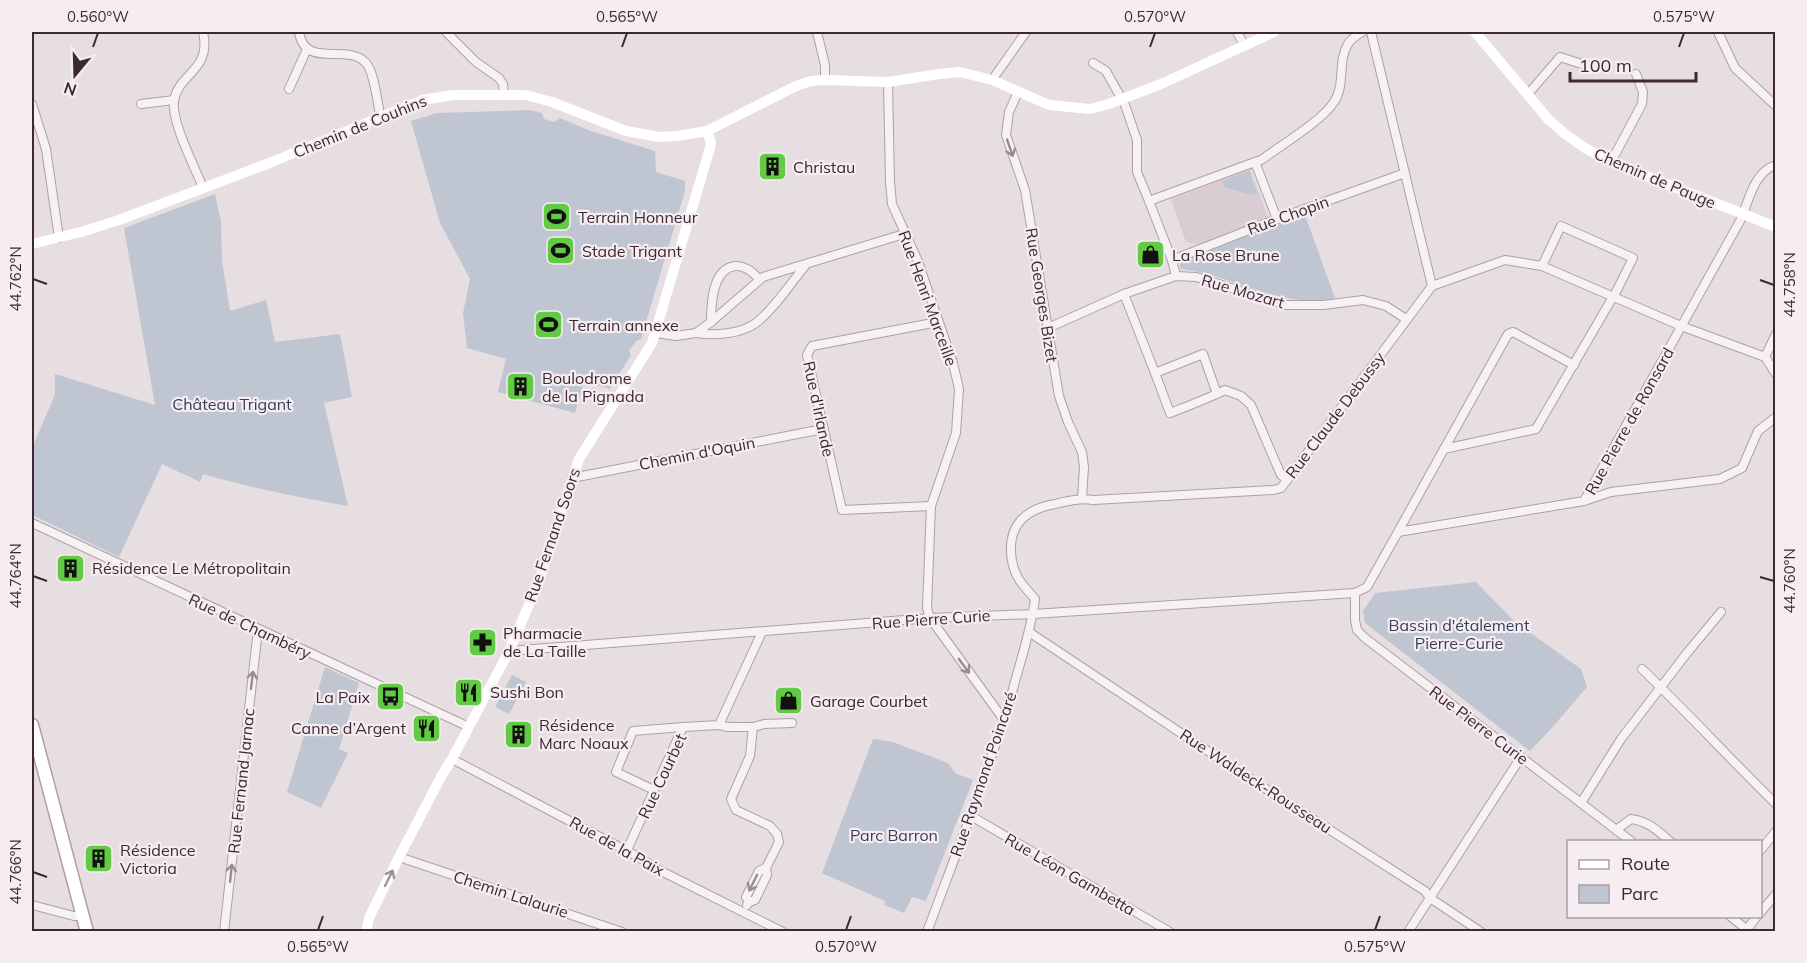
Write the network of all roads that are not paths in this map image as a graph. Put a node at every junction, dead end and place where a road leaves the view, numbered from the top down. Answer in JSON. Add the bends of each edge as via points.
{"nodes":[{"id":1,"x":203,"y":32,"type":"edge"},
{"id":2,"x":299,"y":32,"type":"edge"},
{"id":3,"x":446,"y":32,"type":"edge"},
{"id":4,"x":817,"y":32,"type":"edge"},
{"id":5,"x":1026,"y":32,"type":"edge"},
{"id":6,"x":1237,"y":32,"type":"edge"},
{"id":7,"x":1274,"y":32,"type":"edge"},
{"id":8,"x":1362,"y":32,"type":"edge"},
{"id":9,"x":1371,"y":32,"type":"edge"},
{"id":10,"x":1475,"y":32,"type":"edge"},
{"id":11,"x":1718,"y":32,"type":"edge"},
{"id":12,"x":1244,"y":45,"type":"junction"},
{"id":13,"x":307,"y":49,"type":"junction"},
{"id":14,"x":1093,"y":63,"type":"dead end"},
{"id":15,"x":1588,"y":66,"type":"dead end"},
{"id":16,"x":1636,"y":74,"type":"dead end"},
{"id":17,"x":825,"y":80,"type":"junction"},
{"id":18,"x":992,"y":80,"type":"junction"},
{"id":19,"x":888,"y":82,"type":"junction"},
{"id":20,"x":289,"y":88,"type":"dead end"},
{"id":21,"x":1018,"y":92,"type":"junction"},
{"id":22,"x":504,"y":94,"type":"junction"},
{"id":23,"x":1528,"y":94,"type":"junction"},
{"id":24,"x":174,"y":100,"type":"junction"},
{"id":25,"x":1121,"y":100,"type":"junction"},
{"id":26,"x":32,"y":104,"type":"edge"},
{"id":27,"x":141,"y":104,"type":"dead end"},
{"id":28,"x":1776,"y":106,"type":"edge"},
{"id":29,"x":381,"y":118,"type":"junction"},
{"id":30,"x":707,"y":131,"type":"junction"},
{"id":31,"x":1255,"y":162,"type":"junction"},
{"id":32,"x":1611,"y":162,"type":"junction"},
{"id":33,"x":1776,"y":165,"type":"edge"},
{"id":34,"x":1405,"y":173,"type":"junction"},
{"id":35,"x":203,"y":188,"type":"junction"},
{"id":36,"x":1149,"y":201,"type":"junction"},
{"id":37,"x":1743,"y":215,"type":"junction"},
{"id":38,"x":1277,"y":219,"type":"junction"},
{"id":39,"x":1776,"y":227,"type":"edge"},
{"id":40,"x":904,"y":234,"type":"junction"},
{"id":41,"x":59,"y":238,"type":"junction"},
{"id":42,"x":32,"y":244,"type":"edge"},
{"id":43,"x":1172,"y":260,"type":"junction"},
{"id":44,"x":806,"y":265,"type":"junction"},
{"id":45,"x":1542,"y":266,"type":"junction"},
{"id":46,"x":1176,"y":276,"type":"junction"},
{"id":47,"x":759,"y":279,"type":"junction"},
{"id":48,"x":1432,"y":286,"type":"junction"},
{"id":49,"x":1124,"y":294,"type":"junction"},
{"id":50,"x":1612,"y":297,"type":"junction"},
{"id":51,"x":1406,"y":319,"type":"junction"},
{"id":52,"x":711,"y":322,"type":"junction"},
{"id":53,"x":938,"y":322,"type":"junction"},
{"id":54,"x":1681,"y":326,"type":"junction"},
{"id":55,"x":1048,"y":328,"type":"junction"},
{"id":56,"x":656,"y":333,"type":"junction"},
{"id":57,"x":696,"y":333,"type":"junction"},
{"id":58,"x":1776,"y":334,"type":"edge"},
{"id":59,"x":1765,"y":357,"type":"junction"},
{"id":60,"x":1574,"y":365,"type":"junction"},
{"id":61,"x":1155,"y":373,"type":"junction"},
{"id":62,"x":1776,"y":374,"type":"edge"},
{"id":63,"x":1217,"y":394,"type":"junction"},
{"id":64,"x":1776,"y":417,"type":"edge"},
{"id":65,"x":823,"y":429,"type":"junction"},
{"id":66,"x":1444,"y":448,"type":"junction"},
{"id":67,"x":572,"y":478,"type":"junction"},
{"id":68,"x":1287,"y":480,"type":"junction"},
{"id":69,"x":1082,"y":499,"type":"junction"},
{"id":70,"x":1584,"y":501,"type":"junction"},
{"id":71,"x":931,"y":506,"type":"junction"},
{"id":72,"x":32,"y":523,"type":"edge"},
{"id":73,"x":1398,"y":532,"type":"junction"},
{"id":74,"x":1354,"y":593,"type":"junction"},
{"id":75,"x":1721,"y":612,"type":"dead end"},
{"id":76,"x":1033,"y":614,"type":"junction"},
{"id":77,"x":930,"y":618,"type":"junction"},
{"id":78,"x":259,"y":630,"type":"junction"},
{"id":79,"x":762,"y":632,"type":"junction"},
{"id":80,"x":1029,"y":632,"type":"junction"},
{"id":81,"x":509,"y":651,"type":"junction"},
{"id":82,"x":1642,"y":669,"type":"dead end"},
{"id":83,"x":1660,"y":687,"type":"junction"},
{"id":84,"x":1004,"y":720,"type":"junction"},
{"id":85,"x":792,"y":723,"type":"dead end"},
{"id":86,"x":719,"y":725,"type":"junction"},
{"id":87,"x":32,"y":728,"type":"edge"},
{"id":88,"x":469,"y":728,"type":"junction"},
{"id":89,"x":683,"y":728,"type":"junction"},
{"id":90,"x":753,"y":728,"type":"junction"},
{"id":91,"x":1521,"y":757,"type":"junction"},
{"id":92,"x":452,"y":759,"type":"junction"},
{"id":93,"x":654,"y":790,"type":"junction"},
{"id":94,"x":1581,"y":803,"type":"junction"},
{"id":95,"x":1776,"y":804,"type":"edge"},
{"id":96,"x":971,"y":816,"type":"junction"},
{"id":97,"x":1616,"y":830,"type":"junction"},
{"id":98,"x":1776,"y":831,"type":"edge"},
{"id":99,"x":1629,"y":840,"type":"edge"},
{"id":100,"x":1669,"y":840,"type":"edge"},
{"id":101,"x":627,"y":850,"type":"junction"},
{"id":102,"x":1762,"y":850,"type":"edge"},
{"id":103,"x":399,"y":857,"type":"junction"},
{"id":104,"x":1776,"y":894,"type":"edge"},
{"id":105,"x":1430,"y":898,"type":"junction"},
{"id":106,"x":32,"y":905,"type":"edge"},
{"id":107,"x":744,"y":912,"type":"junction"},
{"id":108,"x":1762,"y":912,"type":"edge"},
{"id":109,"x":83,"y":916,"type":"junction"},
{"id":110,"x":1732,"y":918,"type":"edge"},
{"id":111,"x":1756,"y":918,"type":"edge"},
{"id":112,"x":1747,"y":931,"type":"edge"},
{"id":113,"x":87,"y":932,"type":"edge"},
{"id":114,"x":224,"y":932,"type":"edge"},
{"id":115,"x":366,"y":932,"type":"edge"},
{"id":116,"x":622,"y":932,"type":"edge"},
{"id":117,"x":783,"y":932,"type":"edge"},
{"id":118,"x":927,"y":932,"type":"edge"},
{"id":119,"x":1170,"y":932,"type":"edge"},
{"id":120,"x":1408,"y":932,"type":"edge"},
{"id":121,"x":1481,"y":932,"type":"edge"}],
"edges":[{"from":1,"to":24,"type":"street","via":[[205,48],[200,63]]},
{"from":2,"to":13,"type":"street"},
{"from":3,"to":22,"type":"street","via":[[499,78]]},
{"from":4,"to":17,"type":"street"},
{"from":5,"to":18,"type":"street"},
{"from":6,"to":12,"type":"street"},
{"from":7,"to":12,"type":"street","name":"Chemin de Couhins"},
{"from":8,"to":31,"type":"street","via":[[1348,42],[1335,102]]},
{"from":9,"to":34,"type":"street"},
{"from":10,"to":23,"type":"street","name":"Chemin de Pauge"},
{"from":11,"to":28,"type":"street","via":[[1735,68]]},
{"from":12,"to":25,"type":"street","name":"Chemin de Couhins"},
{"from":13,"to":20,"type":"street"},
{"from":13,"to":29,"type":"street","via":[[355,56],[365,62]]},
{"from":14,"to":25,"type":"street","via":[[1106,71]]},
{"from":15,"to":23,"type":"street","via":[[1560,57]]},
{"from":16,"to":32,"type":"street","via":[[1643,92],[1642,104]]},
{"from":17,"to":19,"type":"street","name":"Chemin de Couhins"},
{"from":17,"to":30,"type":"street","name":"Chemin de Couhins","via":[[796,86]]},
{"from":18,"to":19,"type":"street","name":"Chemin de Couhins","via":[[960,72]]},
{"from":18,"to":21,"type":"street","name":"Chemin de Couhins"},
{"from":19,"to":40,"type":"street","name":"Rue Henri Marceille","via":[[891,196]]},
{"from":21,"to":25,"type":"street","name":"Chemin de Couhins","via":[[1042,103],[1075,109],[1096,108]]},
{"from":21,"to":55,"type":"street","name":"Rue Georges Bizet","one_way":true,"via":[[1006,135],[1024,190]]},
{"from":22,"to":29,"type":"street","name":"Chemin de Couhins","via":[[432,97]]},
{"from":22,"to":30,"type":"street","name":"Chemin de Couhins","via":[[532,96],[626,132],[677,136]]},
{"from":23,"to":32,"type":"street","name":"Chemin de Pauge","via":[[1565,134]]},
{"from":24,"to":27,"type":"street"},
{"from":24,"to":35,"type":"street","via":[[176,119]]},
{"from":25,"to":36,"type":"street","via":[[1137,140],[1137,172]]},
{"from":26,"to":41,"type":"street","via":[[46,149]]},
{"from":29,"to":35,"type":"street","name":"Chemin de Couhins"},
{"from":30,"to":56,"type":"street","name":"Rue Fernand Soors","via":[[710,148]]},
{"from":31,"to":36,"type":"street"},
{"from":31,"to":38,"type":"street"},
{"from":32,"to":37,"type":"street","name":"Chemin de Pauge"},
{"from":33,"to":37,"type":"street","name":"Rue Pierre de Ronsard","via":[[1760,176]]},
{"from":34,"to":38,"type":"street","name":"Rue Chopin"},
{"from":34,"to":48,"type":"street"},
{"from":35,"to":41,"type":"street","name":"Chemin de Couhins"},
{"from":36,"to":43,"type":"street"},
{"from":37,"to":39,"type":"street","name":"Chemin de Pauge"},
{"from":37,"to":54,"type":"street","name":"Rue Pierre de Ronsard"},
{"from":38,"to":43,"type":"street","name":"Rue Chopin"},
{"from":40,"to":44,"type":"street"},
{"from":40,"to":53,"type":"street","name":"Rue Henri Marceille","via":[[917,259]]},
{"from":41,"to":42,"type":"street","name":"Chemin de Couhins"},
{"from":43,"to":46,"type":"street"},
{"from":44,"to":47,"type":"street"},
{"from":44,"to":57,"type":"street","via":[[754,324],[724,333]]},
{"from":45,"to":48,"type":"street","via":[[1505,260]]},
{"from":45,"to":50,"type":"street"},
{"from":45,"to":50,"type":"street","via":[[1562,226],[1633,258]]},
{"from":46,"to":49,"type":"street","name":"Rue Mozart"},
{"from":46,"to":51,"type":"street","name":"Rue Mozart","via":[[1196,277],[1286,305],[1363,300],[1386,306]]},
{"from":47,"to":52,"type":"street"},
{"from":47,"to":52,"type":"street","via":[[742,266],[724,270],[716,286]]},
{"from":48,"to":51,"type":"street","name":"Rue Claude Debussy"},
{"from":49,"to":55,"type":"street","name":"Rue Mozart"},
{"from":49,"to":61,"type":"street"},
{"from":50,"to":54,"type":"street"},
{"from":50,"to":60,"type":"street"},
{"from":51,"to":68,"type":"street","name":"Rue Claude Debussy"},
{"from":52,"to":57,"type":"street"},
{"from":53,"to":65,"type":"street","name":"Rue d'Irlande","via":[[812,346],[807,355]]},
{"from":53,"to":71,"type":"street","name":"Rue Henri Marceille","via":[[959,389],[956,432]]},
{"from":54,"to":59,"type":"street"},
{"from":54,"to":70,"type":"street","name":"Rue Pierre de Ronsard"},
{"from":55,"to":69,"type":"street","name":"Rue Georges Bizet","via":[[1061,402],[1084,460]]},
{"from":56,"to":57,"type":"street"},
{"from":56,"to":67,"type":"street","name":"Rue Fernand Soors","via":[[582,454]]},
{"from":58,"to":59,"type":"street"},
{"from":59,"to":62,"type":"street"},
{"from":60,"to":66,"type":"street","via":[[1536,429]]},
{"from":60,"to":66,"type":"street","via":[[1513,332],[1508,334]]},
{"from":61,"to":63,"type":"street","via":[[1170,413]]},
{"from":61,"to":63,"type":"street","via":[[1203,354]]},
{"from":63,"to":68,"type":"street","via":[[1225,390],[1251,405],[1281,475]]},
{"from":64,"to":70,"type":"street","via":[[1758,431],[1742,468],[1720,479],[1611,492]]},
{"from":65,"to":67,"type":"street","name":"Chemin d'Oquin"},
{"from":65,"to":71,"type":"street","name":"Rue d'Irlande","via":[[842,510]]},
{"from":66,"to":73,"type":"street"},
{"from":67,"to":81,"type":"street","name":"Rue Fernand Soors","via":[[542,573]]},
{"from":68,"to":69,"type":"street","name":"Rue Claude Debussy","via":[[1274,490]]},
{"from":69,"to":76,"type":"street","name":"Rue Claude Debussy","via":[[1032,512],[1020,520],[1013,535],[1013,564],[1019,580],[1035,599]]},
{"from":70,"to":73,"type":"street","name":"Rue Pierre de Ronsard"},
{"from":71,"to":77,"type":"street","name":"Rue Henri Marceille","via":[[927,608]]},
{"from":72,"to":78,"type":"street","name":"Rue de Chambéry"},
{"from":73,"to":74,"type":"street","name":"Rue Pierre Curie","via":[[1367,587]]},
{"from":74,"to":76,"type":"street","name":"Rue Pierre Curie"},
{"from":74,"to":91,"type":"street","name":"Rue Pierre Curie","via":[[1357,630],[1365,638]]},
{"from":75,"to":83,"type":"street"},
{"from":76,"to":77,"type":"street","name":"Rue Pierre Curie"},
{"from":76,"to":80,"type":"street","name":"Rue Raymond Poincaré"},
{"from":77,"to":79,"type":"street","name":"Rue Pierre Curie"},
{"from":77,"to":84,"type":"street","one_way":true},
{"from":78,"to":88,"type":"street","name":"Rue de Chambéry"},
{"from":114,"to":78,"type":"street","name":"Rue Fernand Jarnac","one_way":true},
{"from":79,"to":81,"type":"street","name":"Rue Pierre Curie"},
{"from":79,"to":86,"type":"street"},
{"from":80,"to":84,"type":"street","name":"Rue Raymond Poincaré"},
{"from":80,"to":105,"type":"street","name":"Rue Waldeck-Rousseau","via":[[1425,891]]},
{"from":81,"to":88,"type":"street","name":"Rue Fernand Soors"},
{"from":82,"to":83,"type":"street"},
{"from":83,"to":94,"type":"street"},
{"from":83,"to":95,"type":"street"},
{"from":84,"to":96,"type":"street","name":"Rue Raymond Poincaré"},
{"from":85,"to":90,"type":"street","name":"Rue Courbet"},
{"from":86,"to":89,"type":"street","name":"Rue Courbet"},
{"from":86,"to":90,"type":"street","name":"Rue Courbet"},
{"from":87,"to":109,"type":"main road"},
{"from":88,"to":92,"type":"street","name":"Rue Fernand Soors"},
{"from":89,"to":93,"type":"street","name":"Rue Courbet"},
{"from":89,"to":93,"type":"street","via":[[633,731],[616,771]]},
{"from":90,"to":107,"type":"street","via":[[750,756],[731,799],[736,810],[770,826],[779,842],[766,868],[759,871],[746,897],[749,902]]},
{"from":91,"to":94,"type":"street","name":"Rue Pierre Curie"},
{"from":91,"to":105,"type":"street"},
{"from":92,"to":101,"type":"street","name":"Rue de la Paix"},
{"from":92,"to":103,"type":"street","name":"Rue Fernand Soors"},
{"from":93,"to":101,"type":"street","name":"Rue Courbet"},
{"from":94,"to":97,"type":"street","name":"Rue Pierre Curie"},
{"from":96,"to":118,"type":"street","name":"Rue Raymond Poincaré"},
{"from":96,"to":119,"type":"street","name":"Rue Léon Gambetta"},
{"from":97,"to":99,"type":"street","name":"Rue Pierre Curie"},
{"from":97,"to":100,"type":"street","via":[[1631,819],[1640,820]]},
{"from":98,"to":102,"type":"street"},
{"from":101,"to":107,"type":"street","name":"Rue de la Paix"},
{"from":115,"to":103,"type":"street","name":"Rue Fernand Soors","one_way":true},
{"from":103,"to":116,"type":"street","name":"Chemin Lalaurie"},
{"from":104,"to":108,"type":"street"},
{"from":105,"to":120,"type":"street"},
{"from":105,"to":121,"type":"street","name":"Rue Waldeck-Rousseau"},
{"from":106,"to":109,"type":"street"},
{"from":107,"to":117,"type":"street","name":"Rue de la Paix"},
{"from":109,"to":113,"type":"main road"},
{"from":110,"to":112,"type":"street"},
{"from":111,"to":112,"type":"street"}]}
